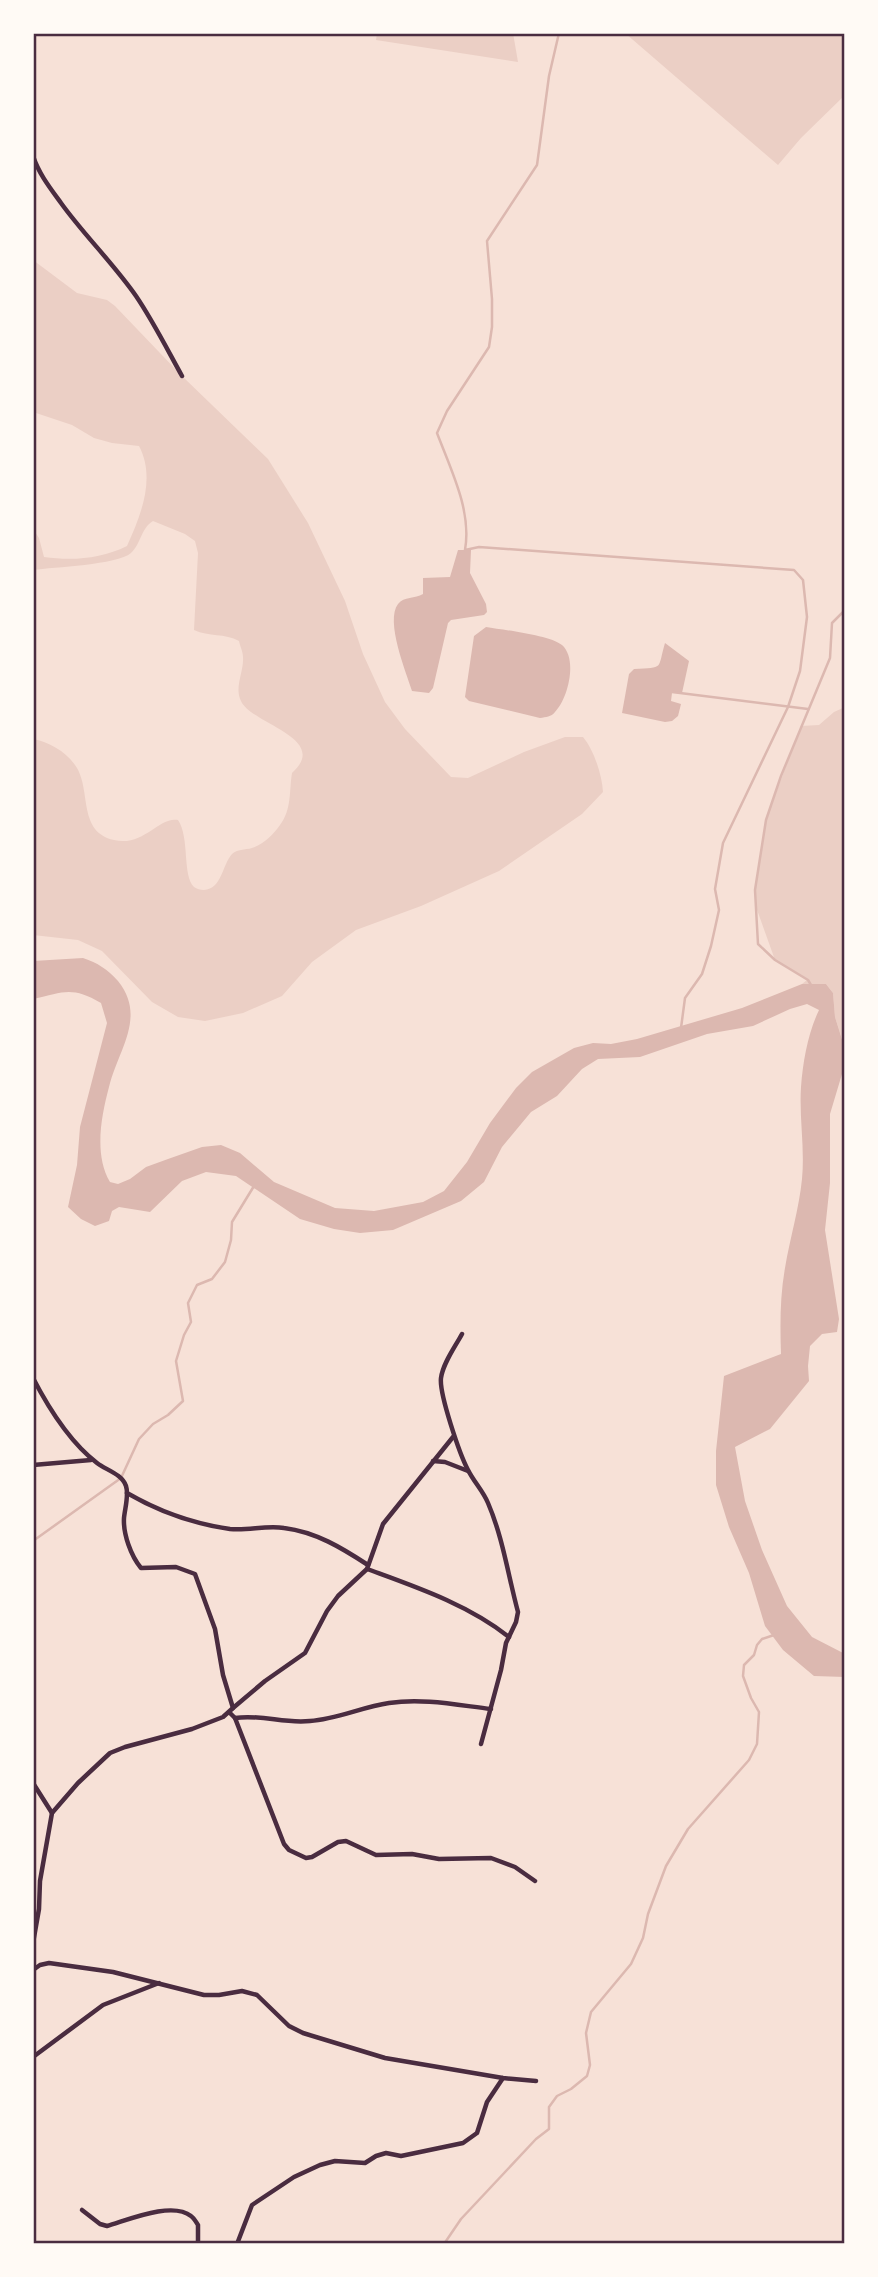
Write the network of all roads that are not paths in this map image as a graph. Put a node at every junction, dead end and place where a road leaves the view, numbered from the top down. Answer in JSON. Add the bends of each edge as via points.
{"nodes":[{"id":1,"x":33,"y":156,"type":"edge"},
{"id":2,"x":182,"y":376,"type":"dead end"},
{"id":3,"x":462,"y":1334,"type":"dead end"},
{"id":4,"x":33,"y":1378,"type":"edge"},
{"id":5,"x":454,"y":1436,"type":"junction"},
{"id":6,"x":93,"y":1460,"type":"junction"},
{"id":7,"x":432,"y":1461,"type":"junction"},
{"id":8,"x":33,"y":1465,"type":"edge"},
{"id":9,"x":469,"y":1471,"type":"junction"},
{"id":10,"x":127,"y":1493,"type":"junction"},
{"id":11,"x":368,"y":1567,"type":"junction"},
{"id":12,"x":509,"y":1637,"type":"junction"},
{"id":13,"x":491,"y":1709,"type":"junction"},
{"id":14,"x":232,"y":1711,"type":"junction"},
{"id":15,"x":235,"y":1718,"type":"junction"},
{"id":16,"x":481,"y":1744,"type":"dead end"},
{"id":17,"x":33,"y":1783,"type":"edge"},
{"id":18,"x":52,"y":1813,"type":"junction"},
{"id":19,"x":535,"y":1881,"type":"dead end"},
{"id":20,"x":33,"y":1943,"type":"edge"},
{"id":21,"x":33,"y":1970,"type":"edge"},
{"id":22,"x":160,"y":1982,"type":"junction"},
{"id":23,"x":33,"y":2057,"type":"edge"},
{"id":24,"x":503,"y":2078,"type":"junction"},
{"id":25,"x":536,"y":2081,"type":"dead end"},
{"id":26,"x":82,"y":2210,"type":"dead end"},
{"id":27,"x":198,"y":2244,"type":"edge"},
{"id":28,"x":237,"y":2244,"type":"edge"}],
"edges":[{"from":1,"to":2,"type":"street","via":[[51,189],[137,297]]},
{"from":3,"to":5,"type":"street","via":[[441,1376]]},
{"from":4,"to":6,"type":"street","via":[[62,1426]]},
{"from":5,"to":7,"type":"street"},
{"from":5,"to":9,"type":"street"},
{"from":6,"to":8,"type":"street"},
{"from":6,"to":10,"type":"street","via":[[121,1478]]},
{"from":7,"to":9,"type":"street"},
{"from":7,"to":11,"type":"street","via":[[383,1524]]},
{"from":9,"to":12,"type":"street","via":[[488,1503],[503,1546],[518,1612]]},
{"from":10,"to":11,"type":"street","via":[[151,1507],[201,1523],[311,1534],[335,1543]]},
{"from":10,"to":14,"type":"street","via":[[124,1523],[141,1568],[176,1566],[195,1574],[200,1583]]},
{"from":11,"to":12,"type":"street","via":[[442,1597]]},
{"from":11,"to":14,"type":"street","via":[[333,1604],[305,1653]]},
{"from":12,"to":13,"type":"street"},
{"from":13,"to":15,"type":"street","via":[[411,1701],[309,1721]]},
{"from":13,"to":16,"type":"street"},
{"from":14,"to":15,"type":"street"},
{"from":14,"to":18,"type":"street","via":[[192,1729],[110,1753]]},
{"from":15,"to":19,"type":"street","via":[[284,1844],[297,1855],[312,1857],[346,1841],[376,1854],[491,1858]]},
{"from":17,"to":18,"type":"street"},
{"from":18,"to":20,"type":"street"},
{"from":21,"to":22,"type":"street","via":[[49,1963]]},
{"from":22,"to":23,"type":"street","via":[[103,2005]]},
{"from":22,"to":24,"type":"street","via":[[204,1995],[242,1991],[257,1996],[289,2026],[322,2040],[385,2058]]},
{"from":24,"to":25,"type":"street"},
{"from":24,"to":28,"type":"street","via":[[487,2102],[477,2133],[463,2143],[401,2155],[386,2153],[365,2163],[320,2165],[253,2205]]},
{"from":26,"to":27,"type":"street","via":[[107,2226],[178,2210],[191,2215],[198,2225]]}]}
